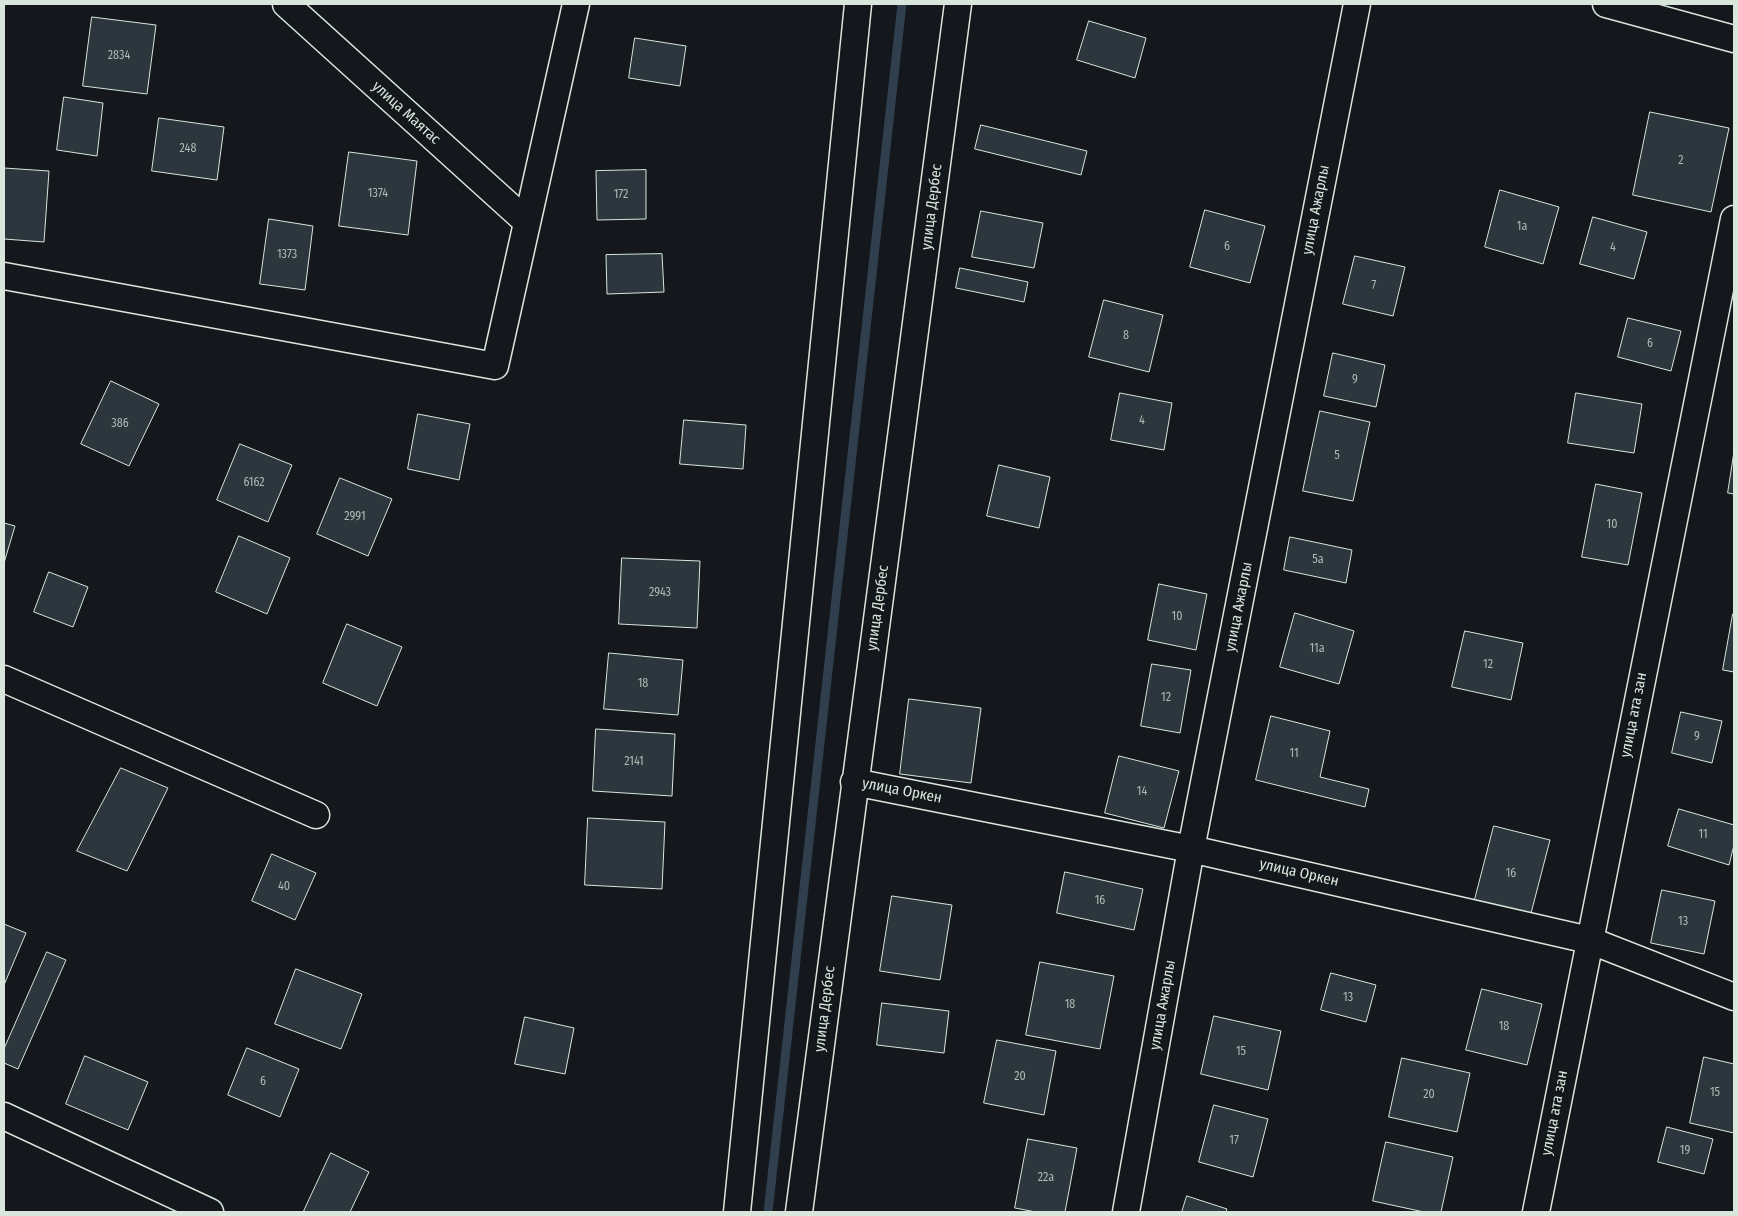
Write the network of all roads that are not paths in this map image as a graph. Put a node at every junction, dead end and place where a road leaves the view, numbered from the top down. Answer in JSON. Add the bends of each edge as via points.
{"nodes":[{"id":1,"x":286,"y":4,"type":"edge"},
{"id":2,"x":576,"y":4,"type":"edge"},
{"id":3,"x":858,"y":4,"type":"edge"},
{"id":4,"x":958,"y":4,"type":"edge"},
{"id":5,"x":1357,"y":4,"type":"edge"},
{"id":6,"x":1606,"y":4,"type":"edge"},
{"id":7,"x":1734,"y":38,"type":"edge"},
{"id":8,"x":1734,"y":219,"type":"edge"},
{"id":9,"x":527,"y":222,"type":"junction"},
{"id":10,"x":4,"y":276,"type":"edge"},
{"id":11,"x":4,"y":679,"type":"edge"},
{"id":12,"x":854,"y":782,"type":"junction"},
{"id":13,"x":316,"y":815,"type":"dead end"},
{"id":14,"x":1192,"y":849,"type":"junction"},
{"id":15,"x":1589,"y":940,"type":"junction"},
{"id":16,"x":1734,"y":997,"type":"edge"},
{"id":17,"x":4,"y":1116,"type":"edge"},
{"id":18,"x":210,"y":1212,"type":"edge"},
{"id":19,"x":737,"y":1212,"type":"edge"},
{"id":20,"x":800,"y":1212,"type":"edge"},
{"id":21,"x":1126,"y":1212,"type":"edge"},
{"id":22,"x":1536,"y":1212,"type":"edge"}],
"edges":[{"from":1,"to":9,"type":"street","name":"улица Маятас"},
{"from":2,"to":9,"type":"street"},
{"from":3,"to":19,"type":"street"},
{"from":4,"to":12,"type":"street","name":"улица Дербес"},
{"from":5,"to":14,"type":"street","name":"улица Ажарлы"},
{"from":6,"to":7,"type":"street"},
{"from":8,"to":15,"type":"street","name":"улица ата зан"},
{"from":9,"to":10,"type":"street","via":[[495,366]]},
{"from":11,"to":13,"type":"street"},
{"from":12,"to":14,"type":"street","name":"улица Оркен"},
{"from":12,"to":20,"type":"street","name":"улица Дербес"},
{"from":14,"to":15,"type":"street","name":"улица Оркен"},
{"from":14,"to":21,"type":"street","name":"улица Ажарлы"},
{"from":15,"to":16,"type":"street","name":"улица Оркен"},
{"from":15,"to":22,"type":"street","name":"улица ата зан"},
{"from":17,"to":18,"type":"street"}]}
